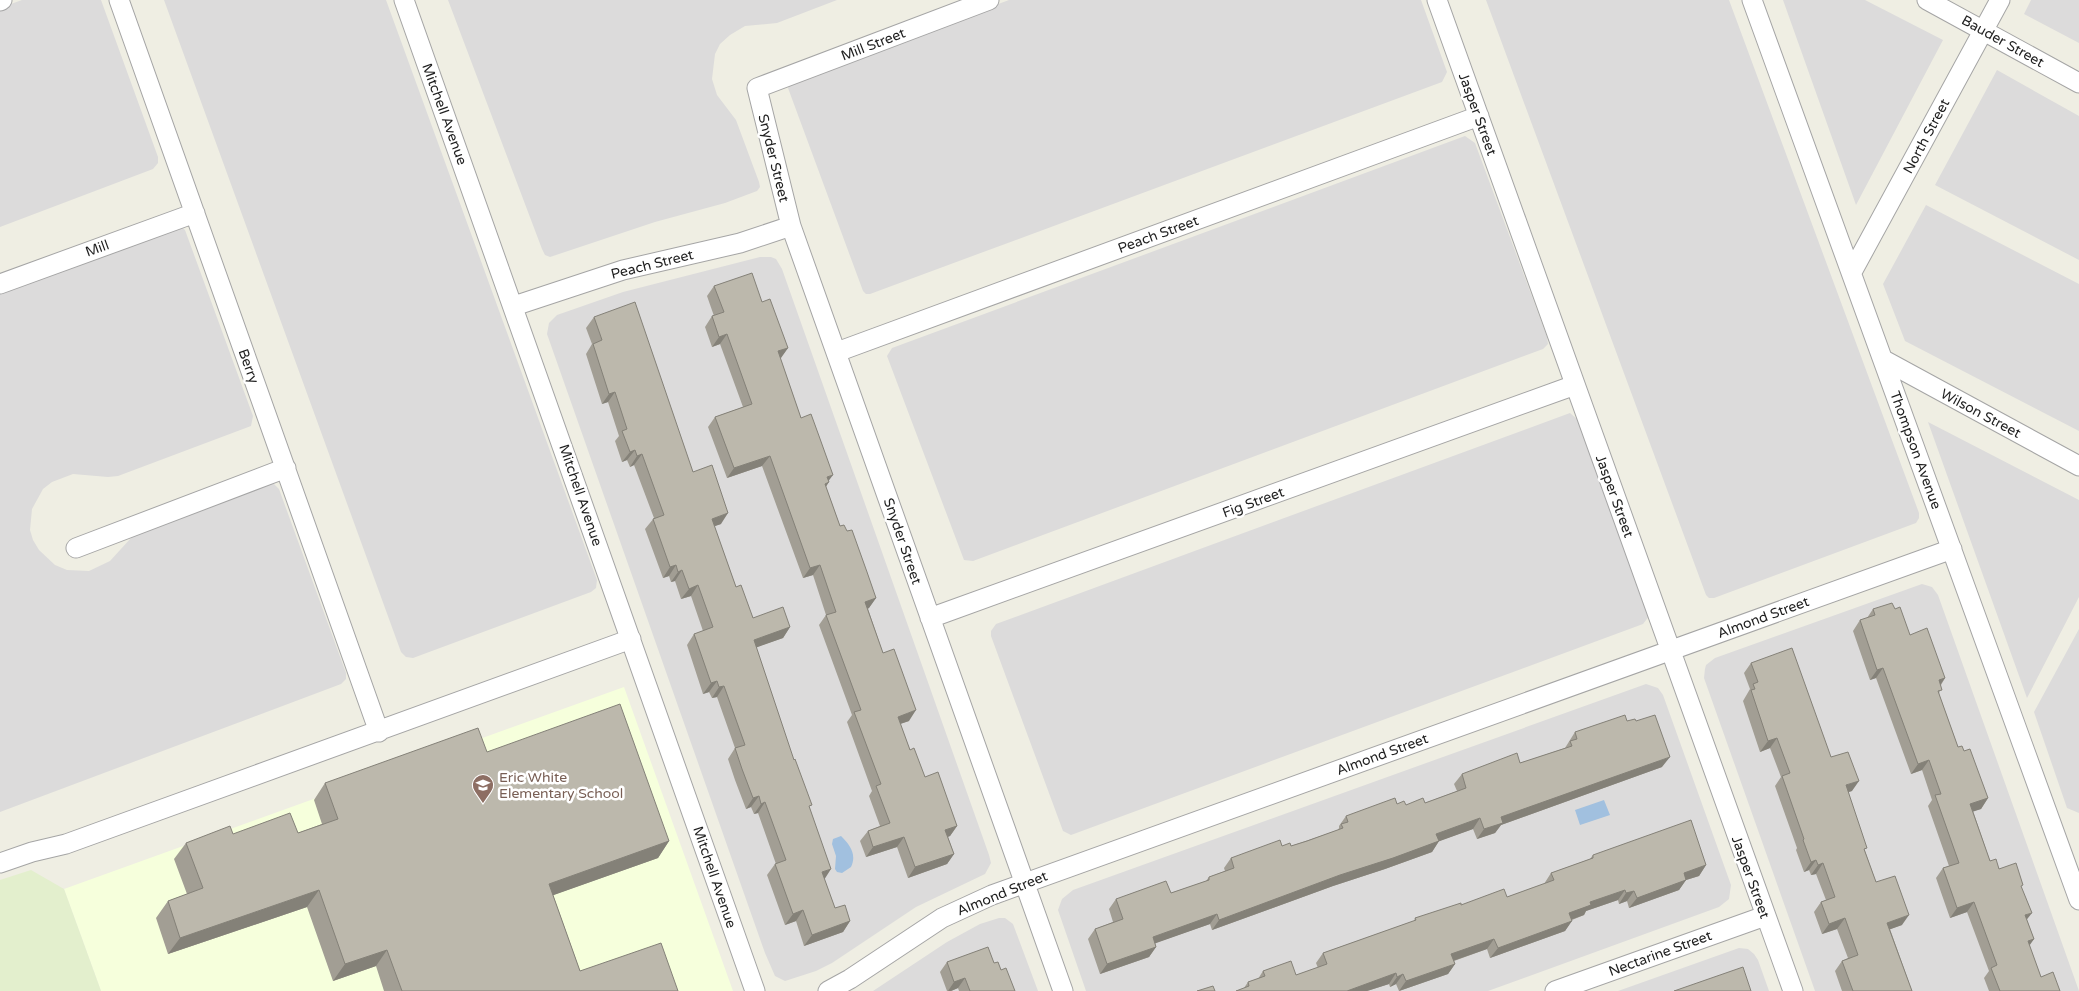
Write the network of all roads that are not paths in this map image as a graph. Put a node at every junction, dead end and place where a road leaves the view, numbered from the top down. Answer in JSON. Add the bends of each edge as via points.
{"nodes":[{"id":1,"x":119,"y":0,"type":"edge"},
{"id":2,"x":404,"y":0,"type":"edge"},
{"id":3,"x":989,"y":0,"type":"edge"},
{"id":4,"x":1437,"y":0,"type":"edge"},
{"id":5,"x":1752,"y":0,"type":"edge"},
{"id":6,"x":1926,"y":0,"type":"edge"},
{"id":7,"x":2000,"y":0,"type":"edge"},
{"id":8,"x":1984,"y":30,"type":"junction"},
{"id":9,"x":2079,"y":83,"type":"edge"},
{"id":10,"x":757,"y":88,"type":"joint"},
{"id":11,"x":1479,"y":116,"type":"junction"},
{"id":12,"x":194,"y":213,"type":"junction"},
{"id":13,"x":791,"y":226,"type":"junction"},
{"id":14,"x":1852,"y":272,"type":"junction"},
{"id":15,"x":0,"y":284,"type":"edge"},
{"id":16,"x":514,"y":306,"type":"junction"},
{"id":17,"x":837,"y":352,"type":"junction"},
{"id":18,"x":1884,"y":360,"type":"junction"},
{"id":19,"x":1575,"y":385,"type":"junction"},
{"id":20,"x":2079,"y":466,"type":"edge"},
{"id":21,"x":286,"y":468,"type":"junction"},
{"id":22,"x":76,"y":548,"type":"dead end"},
{"id":23,"x":1952,"y":549,"type":"junction"},
{"id":24,"x":930,"y":618,"type":"junction"},
{"id":25,"x":631,"y":639,"type":"junction"},
{"id":26,"x":1670,"y":651,"type":"junction"},
{"id":27,"x":379,"y":732,"type":"junction"},
{"id":28,"x":0,"y":863,"type":"edge"},
{"id":29,"x":1025,"y":883,"type":"junction"},
{"id":30,"x":2079,"y":900,"type":"edge"},
{"id":31,"x":1765,"y":916,"type":"junction"},
{"id":32,"x":755,"y":991,"type":"edge"},
{"id":33,"x":828,"y":991,"type":"edge"},
{"id":34,"x":1062,"y":991,"type":"edge"},
{"id":35,"x":1555,"y":991,"type":"edge"},
{"id":36,"x":1793,"y":991,"type":"edge"}],
"edges":[{"from":1,"to":12,"type":"street","name":"Berry"},
{"from":2,"to":16,"type":"street","name":"Mitchell Avenue"},
{"from":3,"to":10,"type":"street","name":"Mill Street"},
{"from":4,"to":11,"type":"street","name":"Jasper Street"},
{"from":5,"to":14,"type":"street","name":"Thompson Avenue"},
{"from":6,"to":8,"type":"street","name":"Bauder Street"},
{"from":7,"to":8,"type":"street","name":"North Street"},
{"from":8,"to":9,"type":"street","name":"Bauder Street"},
{"from":8,"to":14,"type":"street","name":"North Street"},
{"from":10,"to":13,"type":"street","name":"Snyder Street"},
{"from":11,"to":17,"type":"street","name":"Peach Street"},
{"from":11,"to":19,"type":"street","name":"Jasper Street"},
{"from":12,"to":15,"type":"street","name":"Mill"},
{"from":12,"to":21,"type":"street","name":"Berry"},
{"from":13,"to":16,"type":"street","name":"Peach Street","via":[[740,243],[623,270]]},
{"from":13,"to":17,"type":"street","name":"Snyder Street"},
{"from":14,"to":18,"type":"street","name":"Thompson Avenue"},
{"from":16,"to":25,"type":"street","name":"Mitchell Avenue"},
{"from":17,"to":24,"type":"street","name":"Snyder Street"},
{"from":18,"to":20,"type":"street","name":"Wilson Street"},
{"from":18,"to":23,"type":"street","name":"Thompson Avenue"},
{"from":19,"to":24,"type":"street","name":"Fig Street"},
{"from":19,"to":26,"type":"street","name":"Jasper Street"},
{"from":21,"to":22,"type":"street"},
{"from":21,"to":27,"type":"street","name":"Berry"},
{"from":23,"to":26,"type":"street","name":"Almond Street"},
{"from":23,"to":30,"type":"street","name":"Thompson Avenue"},
{"from":24,"to":29,"type":"street","name":"Snyder Street"},
{"from":25,"to":27,"type":"street"},
{"from":25,"to":32,"type":"street","name":"Mitchell Avenue"},
{"from":26,"to":29,"type":"street","name":"Almond Street"},
{"from":26,"to":31,"type":"street","name":"Jasper Street"},
{"from":27,"to":28,"type":"street","via":[[66,844]]},
{"from":29,"to":33,"type":"street","name":"Almond Street","via":[[992,894],[942,918]]},
{"from":29,"to":34,"type":"street","name":"Snyder Street"},
{"from":31,"to":35,"type":"street","name":"Nectarine Street"},
{"from":31,"to":36,"type":"street","name":"Jasper Street"}]}
